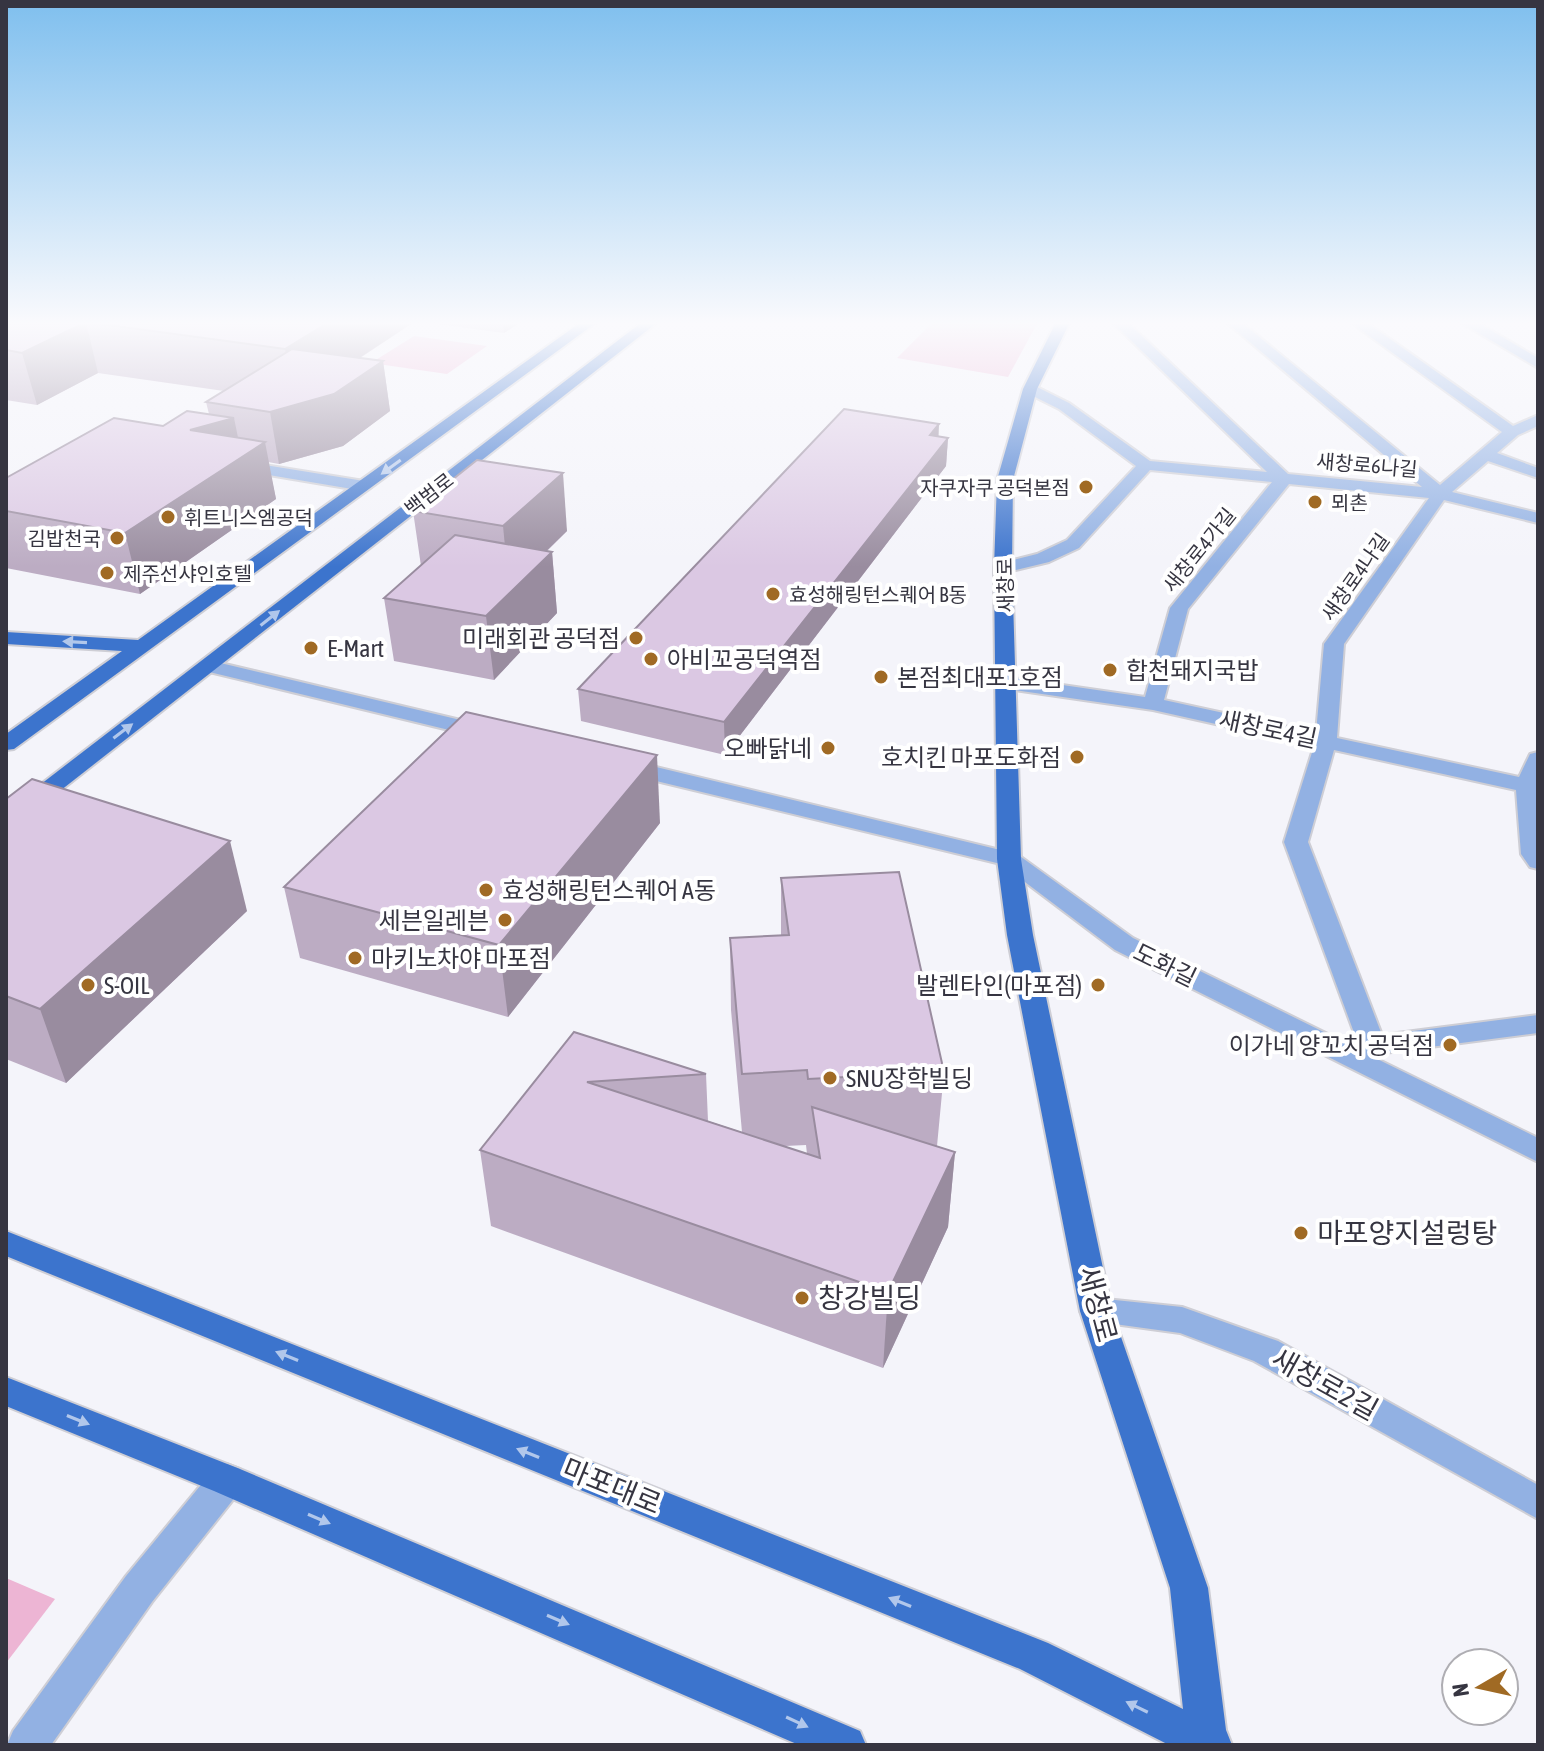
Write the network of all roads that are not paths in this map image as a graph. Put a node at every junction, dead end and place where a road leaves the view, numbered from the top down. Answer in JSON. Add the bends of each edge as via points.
{"nodes":[{"id":1,"x":477,"y":404,"type":"edge"},
{"id":2,"x":546,"y":404,"type":"edge"},
{"id":3,"x":1026,"y":404,"type":"edge"},
{"id":4,"x":1059,"y":404,"type":"edge"},
{"id":5,"x":1205,"y":404,"type":"edge"},
{"id":6,"x":1331,"y":404,"type":"edge"},
{"id":7,"x":1472,"y":404,"type":"edge"},
{"id":8,"x":1538,"y":420,"type":"edge"},
{"id":9,"x":1512,"y":432,"type":"junction"},
{"id":10,"x":1487,"y":455,"type":"junction"},
{"id":11,"x":217,"y":462,"type":"edge"},
{"id":12,"x":1146,"y":465,"type":"junction"},
{"id":13,"x":1538,"y":473,"type":"edge"},
{"id":14,"x":1284,"y":479,"type":"junction"},
{"id":15,"x":364,"y":486,"type":"junction"},
{"id":16,"x":1440,"y":494,"type":"junction"},
{"id":17,"x":1538,"y":518,"type":"edge"},
{"id":18,"x":1003,"y":568,"type":"junction"},
{"id":19,"x":6,"y":638,"type":"edge"},
{"id":20,"x":143,"y":646,"type":"junction"},
{"id":21,"x":208,"y":666,"type":"junction"},
{"id":22,"x":1007,"y":683,"type":"junction"},
{"id":23,"x":1153,"y":704,"type":"junction"},
{"id":24,"x":498,"y":736,"type":"edge"},
{"id":25,"x":1326,"y":741,"type":"junction"},
{"id":26,"x":6,"y":744,"type":"edge"},
{"id":27,"x":1538,"y":759,"type":"edge"},
{"id":28,"x":605,"y":762,"type":"edge"},
{"id":29,"x":1532,"y":786,"type":"edge"},
{"id":30,"x":6,"y":822,"type":"edge"},
{"id":31,"x":1009,"y":859,"type":"junction"},
{"id":32,"x":1538,"y":862,"type":"edge"},
{"id":33,"x":1538,"y":1024,"type":"edge"},
{"id":34,"x":1372,"y":1045,"type":"junction"},
{"id":35,"x":1335,"y":1050,"type":"junction"},
{"id":36,"x":1538,"y":1151,"type":"edge"},
{"id":37,"x":6,"y":1243,"type":"edge"},
{"id":38,"x":1096,"y":1311,"type":"junction"},
{"id":39,"x":6,"y":1391,"type":"edge"},
{"id":40,"x":227,"y":1480,"type":"junction"},
{"id":41,"x":1538,"y":1503,"type":"edge"},
{"id":42,"x":1209,"y":1743,"type":"edge"},
{"id":43,"x":27,"y":1745,"type":"edge"},
{"id":44,"x":846,"y":1745,"type":"edge"}],
"edges":[{"from":1,"to":15,"type":"main road","name":"백범로","one_way":true},
{"from":21,"to":2,"type":"main road","name":"백범로","one_way":true},
{"from":3,"to":18,"type":"main road","name":"새창로","via":[[1005,480]]},
{"from":4,"to":12,"type":"street","name":"새창로6나길"},
{"from":5,"to":14,"type":"street"},
{"from":6,"to":16,"type":"street","name":"새창로6나길"},
{"from":7,"to":9,"type":"street"},
{"from":8,"to":9,"type":"street","name":"새창로4나길"},
{"from":9,"to":10,"type":"street","name":"새창로4나길"},
{"from":10,"to":13,"type":"street"},
{"from":10,"to":16,"type":"street","name":"새창로4나길"},
{"from":11,"to":15,"type":"street"},
{"from":12,"to":14,"type":"street","name":"새창로6나길"},
{"from":12,"to":18,"type":"street","via":[[1073,544]]},
{"from":14,"to":16,"type":"street","name":"새창로6나길"},
{"from":14,"to":23,"type":"street","name":"새창로4가길","via":[[1179,608]]},
{"from":15,"to":20,"type":"main road","name":"백범로"},
{"from":16,"to":17,"type":"street","name":"새창로6나길"},
{"from":16,"to":25,"type":"street","name":"새창로4나길","via":[[1334,644]]},
{"from":18,"to":22,"type":"main road","name":"새창로"},
{"from":20,"to":19,"type":"main road","one_way":true},
{"from":20,"to":26,"type":"main road","name":"백범로"},
{"from":21,"to":24,"type":"street"},
{"from":30,"to":21,"type":"main road","name":"백범로","one_way":true},
{"from":22,"to":23,"type":"street","name":"새창로4길"},
{"from":22,"to":31,"type":"main road","name":"새창로"},
{"from":23,"to":25,"type":"street","name":"새창로4길"},
{"from":25,"to":29,"type":"street","name":"새창로4길"},
{"from":25,"to":34,"type":"street","via":[[1296,842]]},
{"from":27,"to":29,"type":"street"},
{"from":28,"to":31,"type":"street"},
{"from":29,"to":32,"type":"street","via":[[1533,854]]},
{"from":31,"to":35,"type":"street","name":"도화길","via":[[1124,944]]},
{"from":31,"to":38,"type":"main road","name":"새창로"},
{"from":33,"to":34,"type":"street"},
{"from":34,"to":35,"type":"street"},
{"from":35,"to":36,"type":"street","name":"도화길"},
{"from":42,"to":37,"type":"main road","name":"마포대로","one_way":true,"via":[[1034,1656]]},
{"from":38,"to":41,"type":"street","name":"새창로2길","via":[[1182,1320],[1266,1351]]},
{"from":38,"to":42,"type":"main road","name":"새창로","via":[[1189,1588]]},
{"from":39,"to":40,"type":"main road","one_way":true},
{"from":40,"to":43,"type":"street","via":[[139,1589]]},
{"from":40,"to":44,"type":"main road","one_way":true}]}
